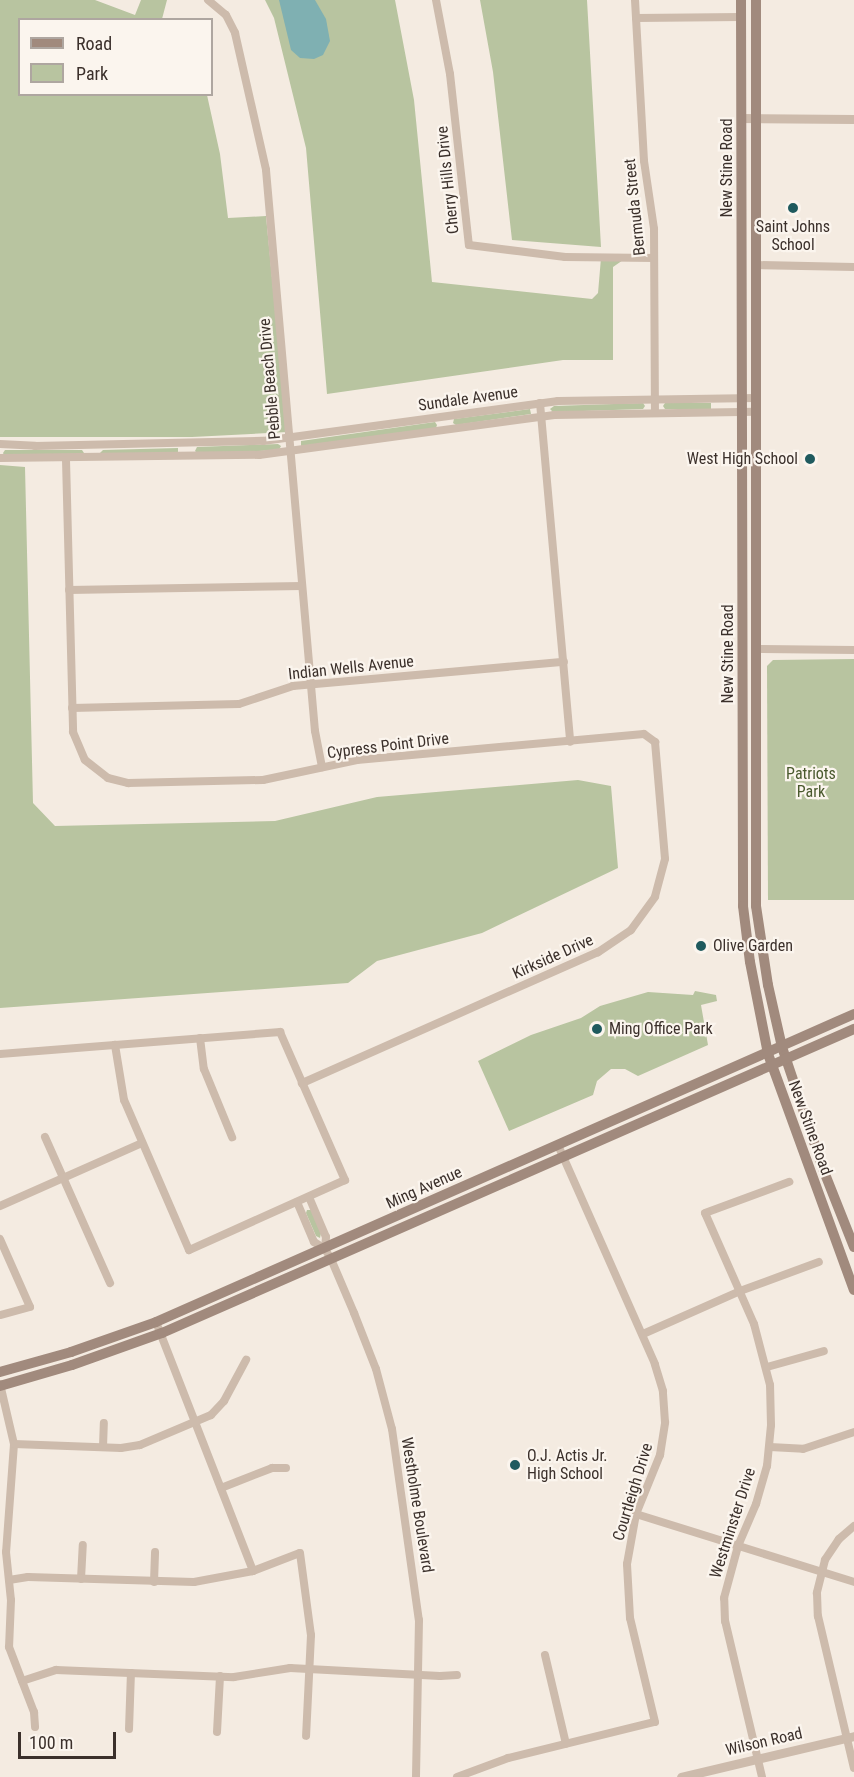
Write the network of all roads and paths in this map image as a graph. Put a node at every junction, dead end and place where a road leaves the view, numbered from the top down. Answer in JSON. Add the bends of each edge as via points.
{"nodes":[{"id":1,"x":208,"y":0,"type":"edge"},
{"id":2,"x":436,"y":0,"type":"edge"},
{"id":3,"x":635,"y":0,"type":"edge"},
{"id":4,"x":741,"y":0,"type":"edge"},
{"id":5,"x":756,"y":0,"type":"edge"},
{"id":6,"x":741,"y":17,"type":"junction"},
{"id":7,"x":636,"y":18,"type":"junction"},
{"id":8,"x":741,"y":118,"type":"junction"},
{"id":9,"x":757,"y":118,"type":"junction"},
{"id":10,"x":854,"y":119,"type":"edge"},
{"id":11,"x":654,"y":258,"type":"junction"},
{"id":12,"x":756,"y":265,"type":"junction"},
{"id":13,"x":854,"y":267,"type":"edge"},
{"id":14,"x":742,"y":397,"type":"junction"},
{"id":15,"x":655,"y":398,"type":"junction"},
{"id":16,"x":756,"y":398,"type":"junction"},
{"id":17,"x":540,"y":403,"type":"junction"},
{"id":18,"x":756,"y":411,"type":"junction"},
{"id":19,"x":655,"y":412,"type":"junction"},
{"id":20,"x":743,"y":412,"type":"junction"},
{"id":21,"x":542,"y":416,"type":"junction"},
{"id":22,"x":289,"y":438,"type":"junction"},
{"id":23,"x":186,"y":443,"type":"junction"},
{"id":24,"x":0,"y":444,"type":"edge"},
{"id":25,"x":92,"y":445,"type":"junction"},
{"id":26,"x":290,"y":452,"type":"junction"},
{"id":27,"x":186,"y":457,"type":"junction"},
{"id":28,"x":0,"y":459,"type":"edge"},
{"id":29,"x":93,"y":459,"type":"junction"},
{"id":30,"x":66,"y":460,"type":"junction"},
{"id":31,"x":302,"y":586,"type":"junction"},
{"id":32,"x":69,"y":590,"type":"junction"},
{"id":33,"x":743,"y":592,"type":"junction"},
{"id":34,"x":757,"y":649,"type":"junction"},
{"id":35,"x":854,"y":650,"type":"edge"},
{"id":36,"x":743,"y":659,"type":"junction"},
{"id":37,"x":564,"y":662,"type":"junction"},
{"id":38,"x":311,"y":684,"type":"junction"},
{"id":39,"x":757,"y":698,"type":"junction"},
{"id":40,"x":72,"y":708,"type":"junction"},
{"id":41,"x":570,"y":742,"type":"junction"},
{"id":42,"x":655,"y":742,"type":"joint"},
{"id":43,"x":322,"y":767,"type":"junction"},
{"id":44,"x":854,"y":1014,"type":"edge"},
{"id":45,"x":854,"y":1029,"type":"edge"},
{"id":46,"x":200,"y":1038,"type":"junction"},
{"id":47,"x":115,"y":1045,"type":"junction"},
{"id":48,"x":782,"y":1047,"type":"junction"},
{"id":49,"x":0,"y":1054,"type":"edge"},
{"id":50,"x":768,"y":1054,"type":"junction"},
{"id":51,"x":787,"y":1061,"type":"junction"},
{"id":52,"x":772,"y":1066,"type":"junction"},
{"id":53,"x":302,"y":1083,"type":"junction"},
{"id":54,"x":45,"y":1137,"type":"dead end"},
{"id":55,"x":232,"y":1137,"type":"dead end"},
{"id":56,"x":142,"y":1143,"type":"junction"},
{"id":57,"x":558,"y":1145,"type":"junction"},
{"id":58,"x":563,"y":1158,"type":"junction"},
{"id":59,"x":63,"y":1178,"type":"junction"},
{"id":60,"x":789,"y":1182,"type":"dead end"},
{"id":61,"x":309,"y":1197,"type":"junction"},
{"id":62,"x":297,"y":1202,"type":"junction"},
{"id":63,"x":0,"y":1206,"type":"edge"},
{"id":64,"x":0,"y":1239,"type":"edge"},
{"id":65,"x":854,"y":1247,"type":"edge"},
{"id":66,"x":325,"y":1249,"type":"junction"},
{"id":67,"x":331,"y":1259,"type":"junction"},
{"id":68,"x":819,"y":1262,"type":"dead end"},
{"id":69,"x":110,"y":1283,"type":"dead end"},
{"id":70,"x":854,"y":1290,"type":"edge"},
{"id":71,"x":740,"y":1292,"type":"junction"},
{"id":72,"x":0,"y":1315,"type":"edge"},
{"id":73,"x":156,"y":1322,"type":"junction"},
{"id":74,"x":162,"y":1334,"type":"junction"},
{"id":75,"x":643,"y":1334,"type":"junction"},
{"id":76,"x":824,"y":1351,"type":"dead end"},
{"id":77,"x":246,"y":1360,"type":"dead end"},
{"id":78,"x":766,"y":1367,"type":"junction"},
{"id":79,"x":0,"y":1372,"type":"edge"},
{"id":80,"x":0,"y":1385,"type":"edge"},
{"id":81,"x":104,"y":1423,"type":"dead end"},
{"id":82,"x":196,"y":1424,"type":"junction"},
{"id":83,"x":854,"y":1432,"type":"edge"},
{"id":84,"x":14,"y":1444,"type":"junction"},
{"id":85,"x":103,"y":1447,"type":"junction"},
{"id":86,"x":770,"y":1447,"type":"junction"},
{"id":87,"x":286,"y":1468,"type":"dead end"},
{"id":88,"x":220,"y":1488,"type":"junction"},
{"id":89,"x":636,"y":1515,"type":"junction"},
{"id":90,"x":854,"y":1526,"type":"edge"},
{"id":91,"x":83,"y":1545,"type":"dead end"},
{"id":92,"x":738,"y":1546,"type":"junction"},
{"id":93,"x":155,"y":1552,"type":"dead end"},
{"id":94,"x":253,"y":1571,"type":"junction"},
{"id":95,"x":821,"y":1571,"type":"junction"},
{"id":96,"x":81,"y":1579,"type":"junction"},
{"id":97,"x":9,"y":1580,"type":"junction"},
{"id":98,"x":854,"y":1581,"type":"edge"},
{"id":99,"x":154,"y":1582,"type":"junction"},
{"id":100,"x":545,"y":1654,"type":"dead end"},
{"id":101,"x":310,"y":1669,"type":"junction"},
{"id":102,"x":131,"y":1673,"type":"junction"},
{"id":103,"x":420,"y":1675,"type":"junction"},
{"id":104,"x":457,"y":1675,"type":"dead end"},
{"id":105,"x":220,"y":1676,"type":"junction"},
{"id":106,"x":22,"y":1681,"type":"junction"},
{"id":107,"x":35,"y":1727,"type":"dead end"},
{"id":108,"x":129,"y":1729,"type":"dead end"},
{"id":109,"x":217,"y":1732,"type":"dead end"},
{"id":110,"x":306,"y":1736,"type":"dead end"},
{"id":111,"x":850,"y":1737,"type":"edge"},
{"id":112,"x":566,"y":1744,"type":"junction"},
{"id":113,"x":758,"y":1759,"type":"junction"},
{"id":114,"x":854,"y":1768,"type":"edge"},
{"id":115,"x":416,"y":1777,"type":"edge"},
{"id":116,"x":457,"y":1777,"type":"edge"},
{"id":117,"x":681,"y":1777,"type":"edge"},
{"id":118,"x":762,"y":1777,"type":"edge"}],
"edges":[{"from":1,"to":22,"type":"street","name":"Pebble Beach Drive","via":[[226,15],[235,33],[260,136]]},
{"from":2,"to":11,"type":"street","name":"Cherry Hills Drive","via":[[450,74],[469,245],[565,257]]},
{"from":3,"to":7,"type":"street","name":"Bermuda Street"},
{"from":4,"to":6,"type":"main road","name":"New Stine Road"},
{"from":5,"to":9,"type":"main road","name":"New Stine Road"},
{"from":6,"to":7,"type":"street"},
{"from":6,"to":8,"type":"main road","name":"New Stine Road"},
{"from":7,"to":11,"type":"street","name":"Bermuda Street"},
{"from":8,"to":9,"type":"street"},
{"from":8,"to":14,"type":"main road","name":"New Stine Road"},
{"from":9,"to":10,"type":"street"},
{"from":9,"to":12,"type":"main road","name":"New Stine Road"},
{"from":11,"to":15,"type":"street","name":"Bermuda Street"},
{"from":12,"to":13,"type":"street"},
{"from":12,"to":16,"type":"main road","name":"New Stine Road"},
{"from":14,"to":15,"type":"street","name":"Sundale Avenue"},
{"from":14,"to":16,"type":"street","name":"Sundale Avenue"},
{"from":14,"to":20,"type":"main road","name":"New Stine Road"},
{"from":15,"to":17,"type":"street","name":"Sundale Avenue"},
{"from":15,"to":19,"type":"street","name":"Bermuda Street"},
{"from":16,"to":18,"type":"main road","name":"New Stine Road"},
{"from":17,"to":21,"type":"street"},
{"from":17,"to":22,"type":"street","name":"Sundale Avenue"},
{"from":18,"to":20,"type":"street","name":"Sundale Avenue"},
{"from":18,"to":34,"type":"main road","name":"New Stine Road"},
{"from":19,"to":20,"type":"street","name":"Sundale Avenue"},
{"from":19,"to":21,"type":"street","name":"Sundale Avenue"},
{"from":20,"to":33,"type":"main road","name":"New Stine Road"},
{"from":21,"to":26,"type":"street","name":"Sundale Avenue"},
{"from":21,"to":37,"type":"street"},
{"from":22,"to":23,"type":"street","name":"Sundale Avenue"},
{"from":22,"to":26,"type":"street","name":"Pebble Beach Drive"},
{"from":23,"to":25,"type":"street","name":"Sundale Avenue"},
{"from":23,"to":27,"type":"street"},
{"from":24,"to":25,"type":"street","name":"Sundale Avenue"},
{"from":25,"to":29,"type":"street"},
{"from":26,"to":27,"type":"street","name":"Sundale Avenue"},
{"from":26,"to":31,"type":"street","name":"Pebble Beach Drive"},
{"from":27,"to":29,"type":"street","name":"Sundale Avenue"},
{"from":28,"to":30,"type":"street","name":"Sundale Avenue"},
{"from":29,"to":30,"type":"street","name":"Sundale Avenue"},
{"from":30,"to":32,"type":"street"},
{"from":31,"to":32,"type":"street"},
{"from":31,"to":38,"type":"street","name":"Pebble Beach Drive"},
{"from":32,"to":40,"type":"street"},
{"from":33,"to":34,"type":"main road","via":[[749,602],[749,644]]},
{"from":33,"to":36,"type":"main road","name":"New Stine Road"},
{"from":34,"to":35,"type":"street"},
{"from":34,"to":39,"type":"main road","name":"New Stine Road"},
{"from":36,"to":39,"type":"main road","via":[[749,666]]},
{"from":36,"to":50,"type":"main road","name":"New Stine Road","via":[[743,906]]},
{"from":37,"to":38,"type":"street","name":"Indian Wells Avenue"},
{"from":37,"to":41,"type":"street"},
{"from":38,"to":40,"type":"street","name":"Indian Wells Avenue","via":[[283,688],[240,704]]},
{"from":38,"to":43,"type":"street","name":"Pebble Beach Drive"},
{"from":39,"to":48,"type":"main road","name":"New Stine Road","via":[[756,906]]},
{"from":40,"to":43,"type":"street","name":"Cypress Point Drive","via":[[75,742],[91,767],[108,778],[128,783],[263,780]]},
{"from":41,"to":42,"type":"street","name":"Cypress Point Drive","via":[[644,734]]},
{"from":41,"to":43,"type":"street","name":"Cypress Point Drive","via":[[357,760]]},
{"from":42,"to":53,"type":"street","name":"Kirkside Drive","via":[[664,859],[654,897],[631,930],[598,952]]},
{"from":44,"to":48,"type":"main road","name":"Ming Avenue"},
{"from":45,"to":51,"type":"main road","name":"Ming Avenue"},
{"from":46,"to":47,"type":"street"},
{"from":46,"to":53,"type":"street","via":[[280,1032]]},
{"from":46,"to":55,"type":"street","via":[[204,1070]]},
{"from":47,"to":49,"type":"street"},
{"from":47,"to":56,"type":"street","via":[[122,1093]]},
{"from":48,"to":50,"type":"main road","name":"Ming Avenue"},
{"from":48,"to":51,"type":"main road","name":"New Stine Road"},
{"from":50,"to":52,"type":"main road","name":"New Stine Road"},
{"from":50,"to":57,"type":"main road","name":"Ming Avenue"},
{"from":51,"to":52,"type":"main road","name":"Ming Avenue"},
{"from":51,"to":65,"type":"main road","name":"New Stine Road"},
{"from":52,"to":58,"type":"main road","name":"Ming Avenue"},
{"from":52,"to":70,"type":"main road","name":"New Stine Road"},
{"from":53,"to":61,"type":"street","via":[[345,1180]]},
{"from":54,"to":59,"type":"street"},
{"from":56,"to":59,"type":"street"},
{"from":56,"to":62,"type":"street","via":[[189,1250]]},
{"from":57,"to":58,"type":"street","name":"Courtleigh Drive"},
{"from":57,"to":66,"type":"main road","name":"Ming Avenue"},
{"from":58,"to":67,"type":"main road","name":"Ming Avenue"},
{"from":58,"to":75,"type":"street","name":"Courtleigh Drive"},
{"from":59,"to":63,"type":"street"},
{"from":59,"to":69,"type":"street"},
{"from":60,"to":71,"type":"street","name":"Westminster Drive","via":[[705,1213]]},
{"from":61,"to":62,"type":"street"},
{"from":61,"to":66,"type":"street","name":"Westholme Boulevard","via":[[326,1237]]},
{"from":62,"to":66,"type":"street","name":"Westholme Boulevard","via":[[314,1242]]},
{"from":64,"to":72,"type":"street","via":[[30,1307]]},
{"from":66,"to":67,"type":"street","name":"Westholme Boulevard"},
{"from":66,"to":73,"type":"main road","name":"Ming Avenue"},
{"from":67,"to":74,"type":"main road","name":"Ming Avenue"},
{"from":67,"to":103,"type":"street","name":"Westholme Boulevard","via":[[371,1355],[392,1429],[416,1592]]},
{"from":68,"to":71,"type":"street"},
{"from":71,"to":75,"type":"street"},
{"from":71,"to":78,"type":"street","name":"Westminster Drive"},
{"from":73,"to":74,"type":"street"},
{"from":73,"to":79,"type":"main road","name":"Ming Avenue"},
{"from":74,"to":80,"type":"main road","name":"Ming Avenue"},
{"from":74,"to":82,"type":"street"},
{"from":75,"to":89,"type":"street","name":"Courtleigh Drive","via":[[660,1376],[665,1422],[660,1455]]},
{"from":76,"to":78,"type":"street"},
{"from":77,"to":82,"type":"street","via":[[218,1409]]},
{"from":78,"to":86,"type":"street","name":"Westminster Drive"},
{"from":80,"to":84,"type":"street"},
{"from":81,"to":85,"type":"street"},
{"from":82,"to":85,"type":"street","via":[[141,1445]]},
{"from":82,"to":88,"type":"street"},
{"from":83,"to":86,"type":"street","via":[[803,1449]]},
{"from":84,"to":85,"type":"street"},
{"from":84,"to":97,"type":"street","via":[[8,1509]]},
{"from":86,"to":92,"type":"street","name":"Westminster Drive","via":[[762,1487]]},
{"from":87,"to":88,"type":"street","via":[[272,1468]]},
{"from":88,"to":94,"type":"street"},
{"from":89,"to":92,"type":"street"},
{"from":89,"to":112,"type":"street","name":"Courtleigh Drive","via":[[627,1564],[628,1600],[655,1722]]},
{"from":90,"to":95,"type":"street","via":[[831,1549]]},
{"from":91,"to":96,"type":"street"},
{"from":92,"to":95,"type":"street"},
{"from":92,"to":113,"type":"street","name":"Westminster Drive","via":[[726,1586],[724,1611]]},
{"from":93,"to":99,"type":"street"},
{"from":94,"to":99,"type":"street","via":[[194,1582]]},
{"from":94,"to":101,"type":"street","via":[[300,1553],[311,1635]]},
{"from":95,"to":98,"type":"street"},
{"from":95,"to":111,"type":"street","via":[[818,1616]]},
{"from":96,"to":97,"type":"street"},
{"from":96,"to":99,"type":"street"},
{"from":97,"to":106,"type":"street","via":[[9,1647]]},
{"from":100,"to":112,"type":"street"},
{"from":101,"to":103,"type":"street"},
{"from":101,"to":105,"type":"street"},
{"from":101,"to":110,"type":"street"},
{"from":102,"to":105,"type":"street"},
{"from":102,"to":106,"type":"street","via":[[56,1670]]},
{"from":102,"to":108,"type":"street"},
{"from":103,"to":104,"type":"street"},
{"from":103,"to":115,"type":"street","name":"Westholme Boulevard"},
{"from":105,"to":109,"type":"street"},
{"from":106,"to":107,"type":"street","via":[[34,1712]]},
{"from":111,"to":113,"type":"street","name":"Wilson Road"},
{"from":111,"to":114,"type":"street"},
{"from":112,"to":116,"type":"street","via":[[508,1758]]},
{"from":113,"to":117,"type":"street","name":"Wilson Road"},
{"from":113,"to":118,"type":"street","name":"Westminster Drive"}]}
